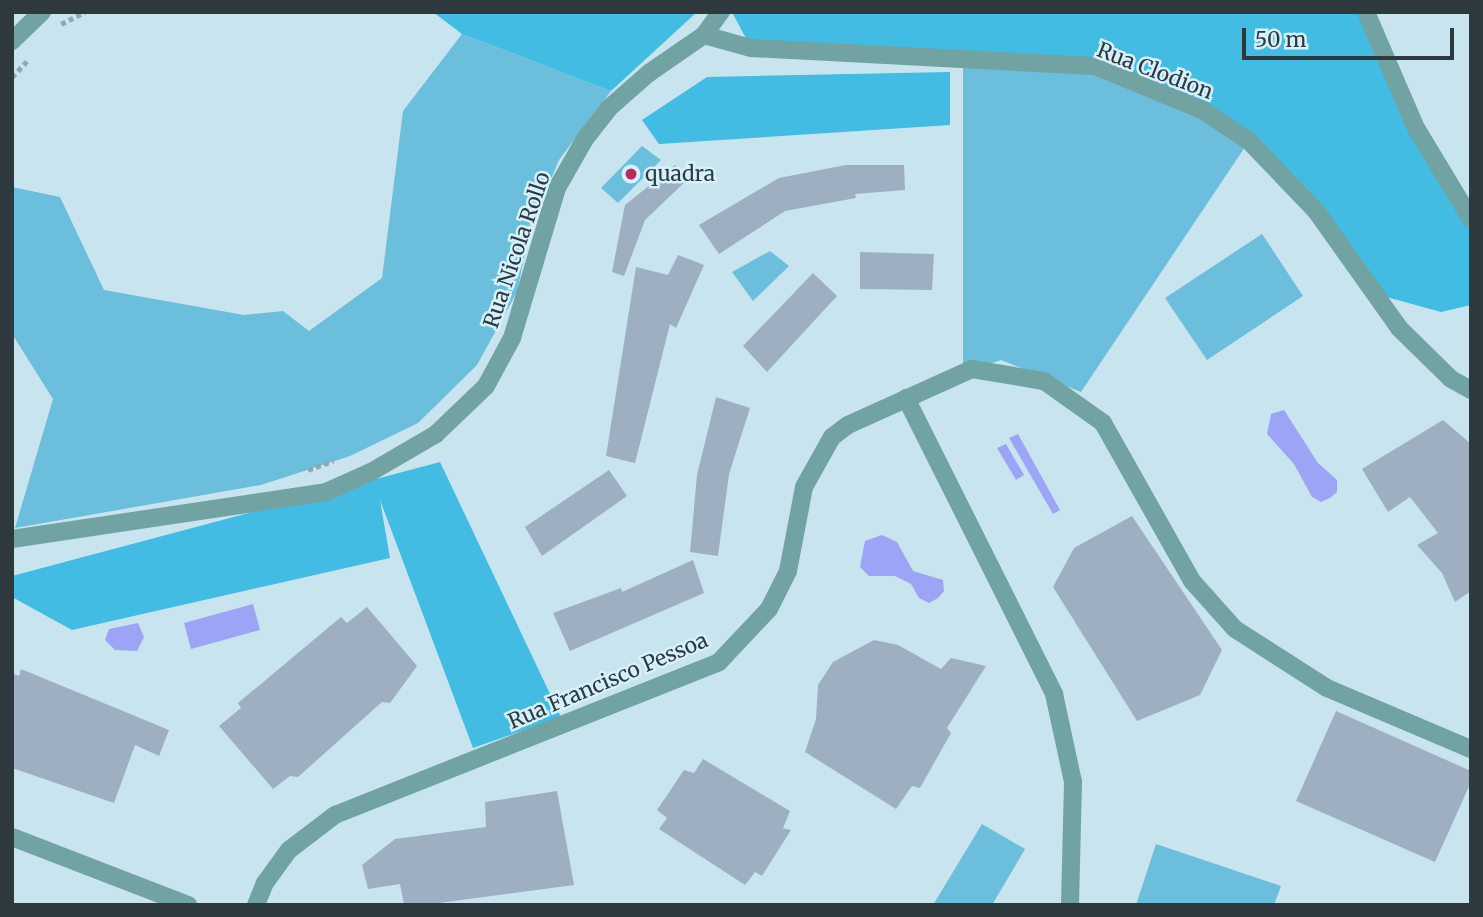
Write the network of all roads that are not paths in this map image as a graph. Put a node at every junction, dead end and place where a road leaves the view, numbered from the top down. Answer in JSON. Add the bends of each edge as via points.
{"nodes":[{"id":1,"x":42,"y":12,"type":"edge"},
{"id":2,"x":721,"y":12,"type":"edge"},
{"id":3,"x":1366,"y":12,"type":"edge"},
{"id":4,"x":704,"y":35,"type":"junction"},
{"id":5,"x":12,"y":41,"type":"edge"},
{"id":6,"x":1471,"y":219,"type":"edge"},
{"id":7,"x":1471,"y":390,"type":"edge"},
{"id":8,"x":906,"y":398,"type":"junction"},
{"id":9,"x":12,"y":539,"type":"edge"},
{"id":10,"x":1471,"y":749,"type":"edge"},
{"id":11,"x":12,"y":837,"type":"edge"},
{"id":12,"x":188,"y":905,"type":"edge"},
{"id":13,"x":256,"y":905,"type":"edge"},
{"id":14,"x":1070,"y":905,"type":"edge"}],
"edges":[{"from":1,"to":5,"type":"street"},
{"from":2,"to":4,"type":"street","name":"Rua Nicola Rollo"},
{"from":3,"to":6,"type":"street","via":[[1416,128]]},
{"from":4,"to":7,"type":"street","name":"Rua Clodion","via":[[751,48],[1095,66],[1202,110],[1250,141],[1316,211],[1399,328],[1451,379]]},
{"from":4,"to":9,"type":"street","name":"Rua Nicola Rollo","via":[[609,108],[585,139],[557,188],[512,338],[486,386],[436,433],[371,472],[326,492]]},
{"from":8,"to":10,"type":"street","name":"Rua Francisco Pessoa","via":[[972,369],[1044,381],[1103,423],[1192,581],[1235,629],[1327,688]]},
{"from":8,"to":13,"type":"street","name":"Rua Francisco Pessoa","via":[[832,437],[804,487],[788,570],[769,609],[719,662],[335,815],[289,850],[265,883]]},
{"from":8,"to":14,"type":"street","via":[[1054,694],[1073,782]]},
{"from":11,"to":12,"type":"street"}]}
